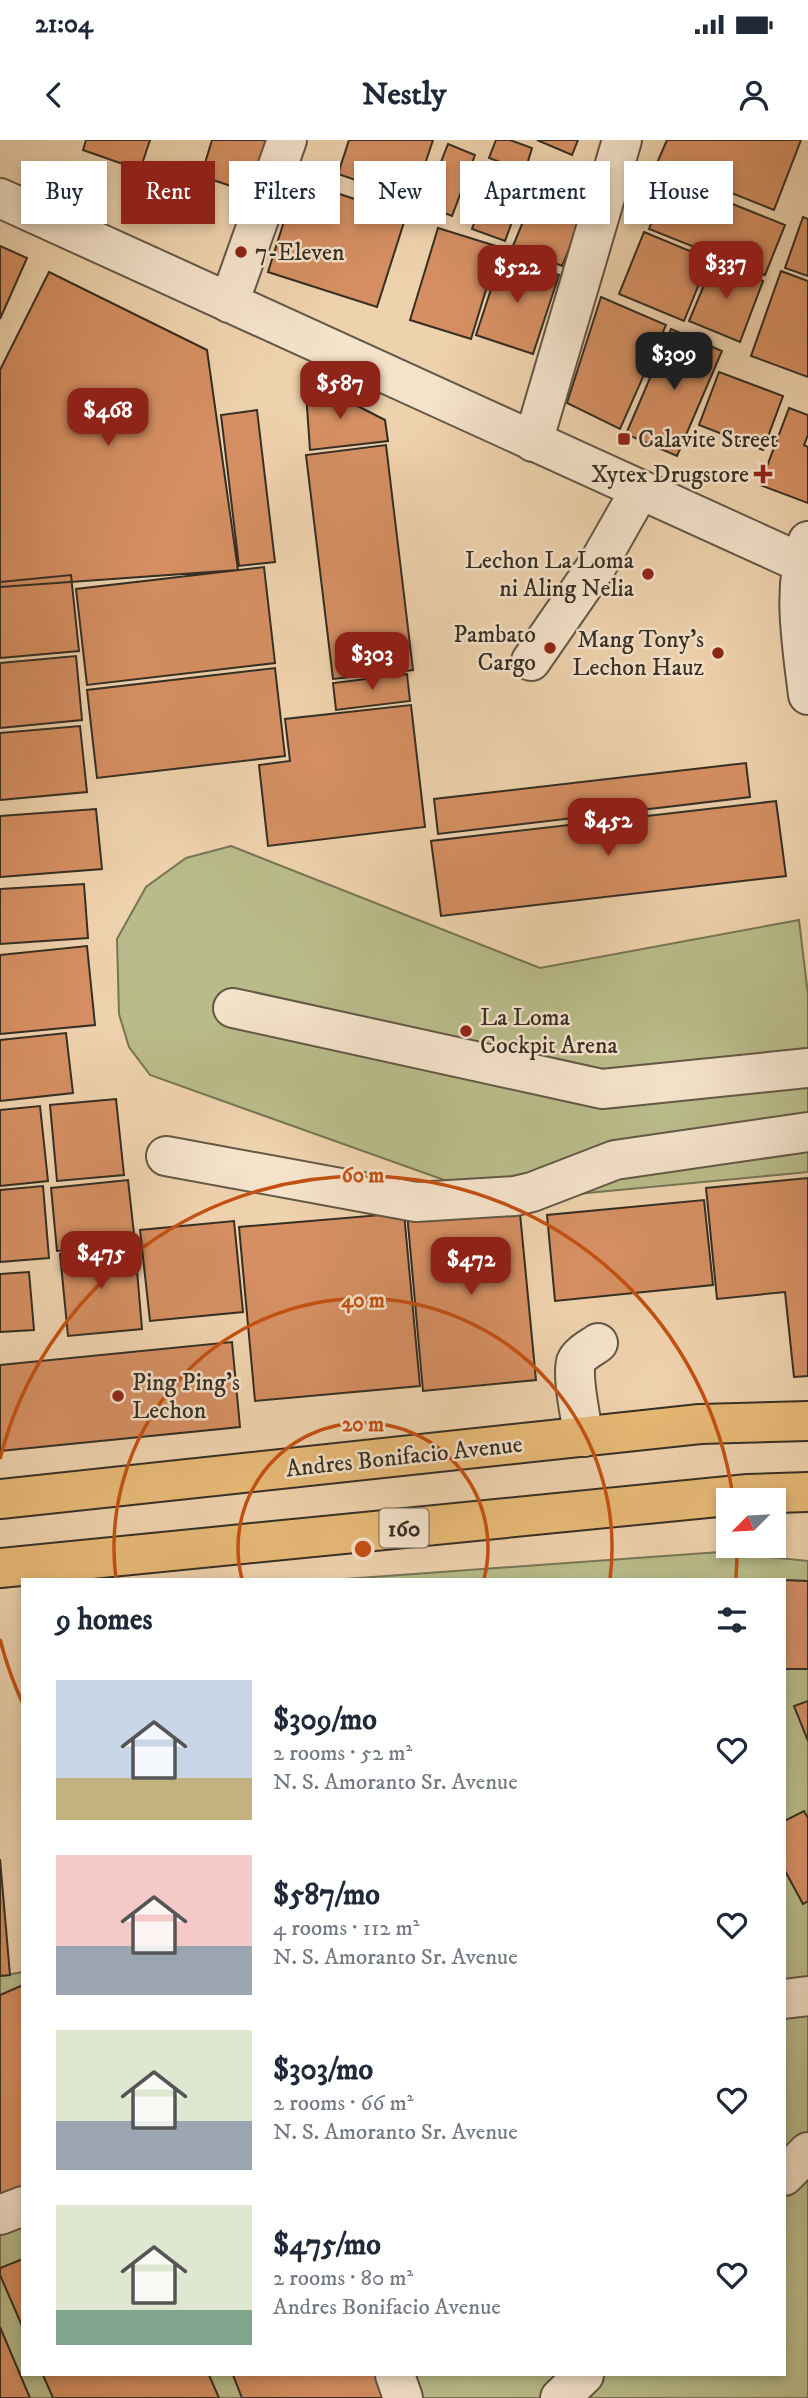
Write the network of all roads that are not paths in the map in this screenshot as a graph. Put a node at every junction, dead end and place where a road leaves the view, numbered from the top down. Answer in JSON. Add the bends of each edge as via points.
{"nodes":[{"id":1,"x":286,"y":140,"type":"edge"},
{"id":2,"x":622,"y":140,"type":"edge"},
{"id":3,"x":0,"y":198,"type":"edge"},
{"id":4,"x":229,"y":303,"type":"junction"},
{"id":5,"x":533,"y":443,"type":"junction"},
{"id":6,"x":640,"y":490,"type":"junction"},
{"id":7,"x":806,"y":557,"type":"edge"},
{"id":8,"x":531,"y":662,"type":"dead end"},
{"id":9,"x":808,"y":695,"type":"edge"},
{"id":10,"x":233,"y":1009,"type":"dead end"},
{"id":11,"x":808,"y":1068,"type":"edge"},
{"id":12,"x":808,"y":1132,"type":"edge"},
{"id":13,"x":166,"y":1156,"type":"dead end"},
{"id":14,"x":598,"y":1343,"type":"dead end"},
{"id":15,"x":808,"y":1421,"type":"edge"},
{"id":16,"x":584,"y":1437,"type":"junction"},
{"id":17,"x":808,"y":1492,"type":"edge"},
{"id":18,"x":0,"y":1499,"type":"edge"},
{"id":19,"x":0,"y":1569,"type":"edge"},
{"id":20,"x":98,"y":1569,"type":"edge"},
{"id":21,"x":808,"y":1996,"type":"edge"},
{"id":22,"x":786,"y":1998,"type":"edge"},
{"id":23,"x":808,"y":2152,"type":"edge"},
{"id":24,"x":786,"y":2174,"type":"edge"},
{"id":25,"x":21,"y":2207,"type":"edge"},
{"id":26,"x":0,"y":2216,"type":"edge"},
{"id":27,"x":395,"y":2376,"type":"edge"},
{"id":28,"x":583,"y":2376,"type":"edge"},
{"id":29,"x":403,"y":2398,"type":"edge"},
{"id":30,"x":561,"y":2398,"type":"edge"}],
"edges":[{"from":1,"to":4,"type":"street"},
{"from":2,"to":5,"type":"street"},
{"from":3,"to":4,"type":"street"},
{"from":4,"to":5,"type":"street"},
{"from":5,"to":6,"type":"street"},
{"from":6,"to":7,"type":"street"},
{"from":6,"to":8,"type":"street","via":[[598,564]]},
{"from":7,"to":9,"type":"street","via":[[801,635]]},
{"from":10,"to":11,"type":"street","via":[[602,1089]]},
{"from":12,"to":13,"type":"street","via":[[615,1160],[532,1192],[416,1202]]},
{"from":14,"to":16,"type":"street","via":[[576,1363]]},
{"from":15,"to":16,"type":"main road","name":"Andres Bonifacio Avenue","via":[[700,1424]]},
{"from":16,"to":18,"type":"main road","name":"Andres Bonifacio Avenue"},
{"from":17,"to":20,"type":"main road","number":"160","via":[[748,1494]]},
{"from":19,"to":20,"type":"main road","number":"160"},
{"from":21,"to":22,"type":"street"},
{"from":23,"to":24,"type":"street"},
{"from":25,"to":26,"type":"street"},
{"from":27,"to":29,"type":"street"},
{"from":28,"to":30,"type":"street"}]}
